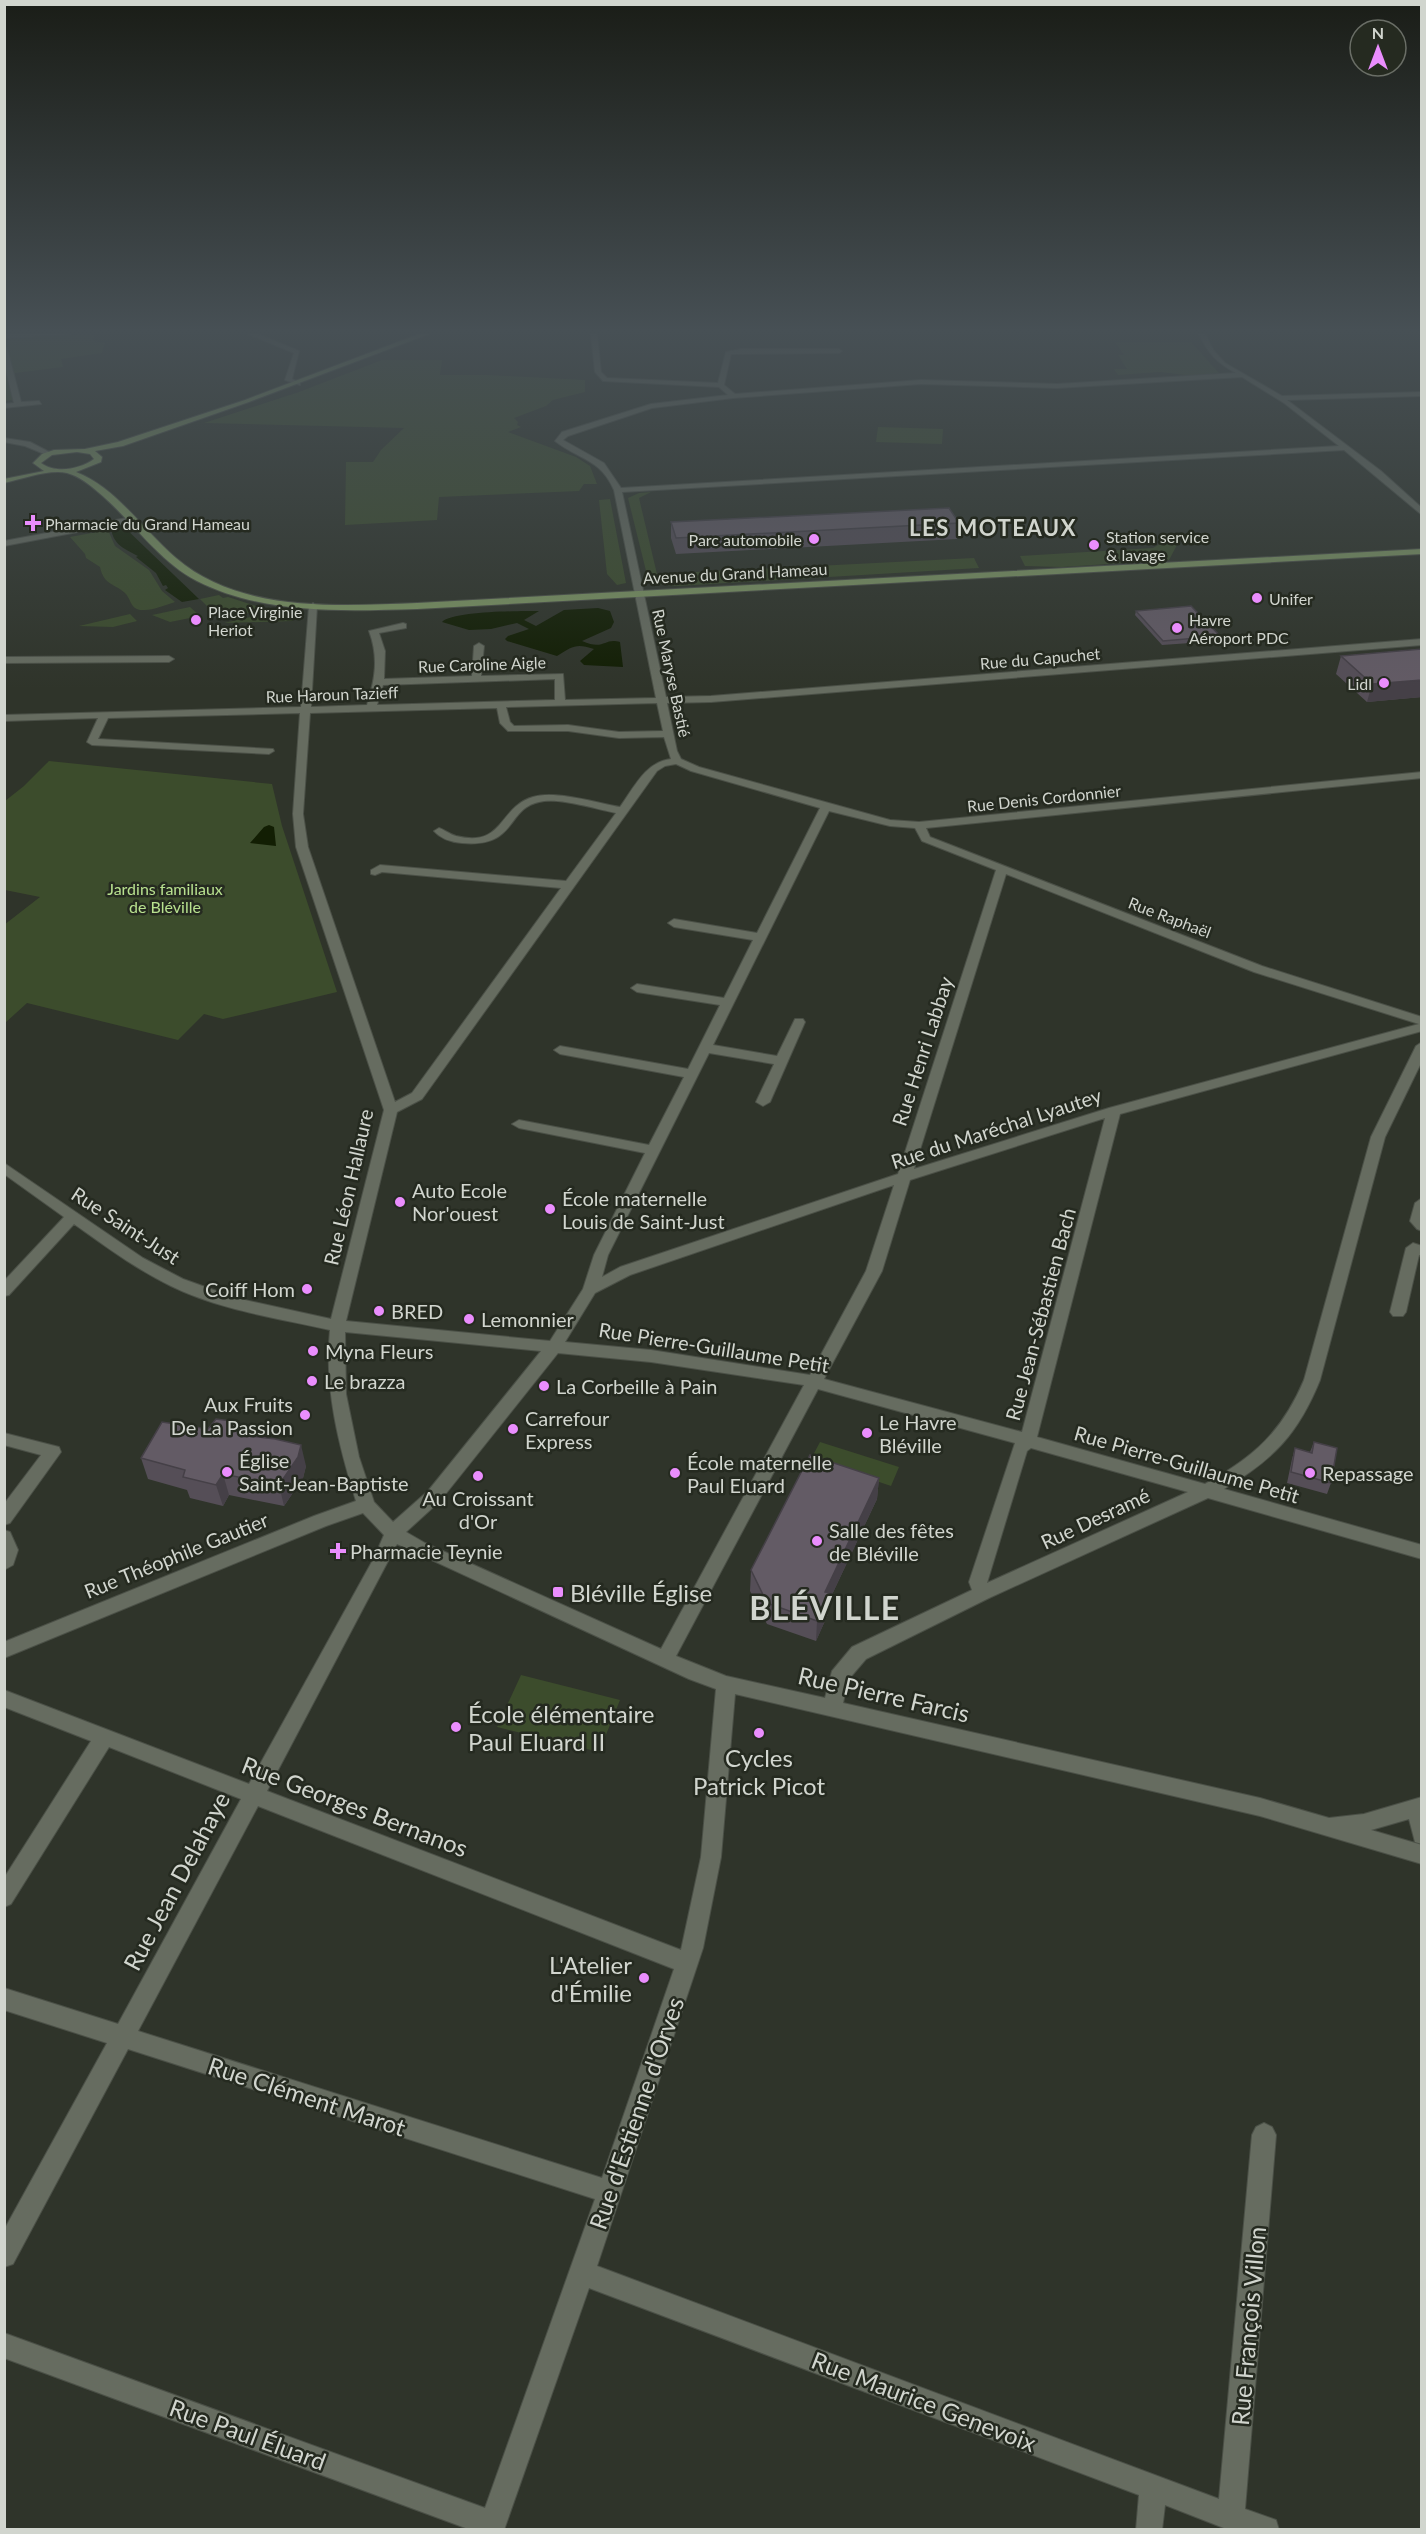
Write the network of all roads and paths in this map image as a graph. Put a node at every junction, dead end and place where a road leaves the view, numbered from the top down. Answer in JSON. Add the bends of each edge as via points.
{"nodes":[{"id":1,"x":46,"y":452,"type":"edge"},
{"id":2,"x":70,"y":452,"type":"edge"},
{"id":3,"x":88,"y":452,"type":"edge"},
{"id":4,"x":106,"y":452,"type":"edge"},
{"id":5,"x":583,"y":452,"type":"edge"},
{"id":6,"x":1272,"y":452,"type":"edge"},
{"id":7,"x":1351,"y":452,"type":"edge"},
{"id":8,"x":50,"y":454,"type":"junction"},
{"id":9,"x":98,"y":457,"type":"junction"},
{"id":10,"x":90,"y":465,"type":"junction"},
{"id":11,"x":38,"y":466,"type":"junction"},
{"id":12,"x":56,"y":470,"type":"junction"},
{"id":13,"x":66,"y":470,"type":"junction"},
{"id":14,"x":8,"y":480,"type":"edge"},
{"id":15,"x":90,"y":481,"type":"junction"},
{"id":16,"x":618,"y":490,"type":"junction"},
{"id":17,"x":1422,"y":513,"type":"edge"},
{"id":18,"x":132,"y":519,"type":"junction"},
{"id":19,"x":4,"y":544,"type":"edge"},
{"id":20,"x":1422,"y":551,"type":"edge"},
{"id":21,"x":639,"y":594,"type":"junction"},
{"id":22,"x":313,"y":606,"type":"junction"},
{"id":23,"x":403,"y":626,"type":"dead end"},
{"id":24,"x":1422,"y":642,"type":"edge"},
{"id":25,"x":479,"y":646,"type":"dead end"},
{"id":26,"x":169,"y":659,"type":"dead end"},
{"id":27,"x":4,"y":660,"type":"edge"},
{"id":28,"x":476,"y":679,"type":"junction"},
{"id":29,"x":379,"y":682,"type":"junction"},
{"id":30,"x":661,"y":700,"type":"junction"},
{"id":31,"x":560,"y":703,"type":"junction"},
{"id":32,"x":501,"y":705,"type":"junction"},
{"id":33,"x":371,"y":708,"type":"junction"},
{"id":34,"x":306,"y":710,"type":"junction"},
{"id":35,"x":104,"y":715,"type":"junction"},
{"id":36,"x":4,"y":718,"type":"edge"},
{"id":37,"x":669,"y":734,"type":"junction"},
{"id":38,"x":269,"y":751,"type":"dead end"},
{"id":39,"x":677,"y":761,"type":"junction"},
{"id":40,"x":1422,"y":776,"type":"edge"},
{"id":41,"x":826,"y":807,"type":"junction"},
{"id":42,"x":624,"y":811,"type":"junction"},
{"id":43,"x":919,"y":825,"type":"junction"},
{"id":44,"x":439,"y":831,"type":"dead end"},
{"id":45,"x":1002,"y":869,"type":"junction"},
{"id":46,"x":375,"y":872,"type":"dead end"},
{"id":47,"x":569,"y":885,"type":"junction"},
{"id":48,"x":674,"y":923,"type":"dead end"},
{"id":49,"x":760,"y":936,"type":"junction"},
{"id":50,"x":637,"y":988,"type":"dead end"},
{"id":51,"x":728,"y":1002,"type":"junction"},
{"id":52,"x":1422,"y":1021,"type":"edge"},
{"id":53,"x":799,"y":1022,"type":"dead end"},
{"id":54,"x":1422,"y":1027,"type":"edge"},
{"id":55,"x":1422,"y":1046,"type":"edge"},
{"id":56,"x":705,"y":1048,"type":"junction"},
{"id":57,"x":560,"y":1050,"type":"dead end"},
{"id":58,"x":782,"y":1061,"type":"junction"},
{"id":59,"x":692,"y":1074,"type":"junction"},
{"id":60,"x":763,"y":1102,"type":"dead end"},
{"id":61,"x":391,"y":1110,"type":"junction"},
{"id":62,"x":1114,"y":1111,"type":"junction"},
{"id":63,"x":519,"y":1124,"type":"dead end"},
{"id":64,"x":654,"y":1150,"type":"junction"},
{"id":65,"x":4,"y":1167,"type":"edge"},
{"id":66,"x":903,"y":1177,"type":"junction"},
{"id":67,"x":1422,"y":1203,"type":"edge"},
{"id":68,"x":72,"y":1217,"type":"junction"},
{"id":69,"x":1422,"y":1226,"type":"edge"},
{"id":70,"x":1419,"y":1247,"type":"edge"},
{"id":71,"x":590,"y":1289,"type":"junction"},
{"id":72,"x":4,"y":1291,"type":"edge"},
{"id":73,"x":1398,"y":1312,"type":"dead end"},
{"id":74,"x":337,"y":1326,"type":"junction"},
{"id":75,"x":555,"y":1345,"type":"junction"},
{"id":76,"x":814,"y":1382,"type":"junction"},
{"id":77,"x":4,"y":1439,"type":"edge"},
{"id":78,"x":1028,"y":1440,"type":"junction"},
{"id":79,"x":1207,"y":1491,"type":"junction"},
{"id":80,"x":366,"y":1505,"type":"junction"},
{"id":81,"x":4,"y":1518,"type":"edge"},
{"id":82,"x":393,"y":1533,"type":"junction"},
{"id":83,"x":4,"y":1537,"type":"edge"},
{"id":84,"x":1422,"y":1552,"type":"edge"},
{"id":85,"x":4,"y":1563,"type":"edge"},
{"id":86,"x":983,"y":1593,"type":"junction"},
{"id":87,"x":4,"y":1650,"type":"edge"},
{"id":88,"x":665,"y":1659,"type":"junction"},
{"id":89,"x":726,"y":1684,"type":"junction"},
{"id":90,"x":4,"y":1698,"type":"edge"},
{"id":91,"x":832,"y":1708,"type":"junction"},
{"id":92,"x":105,"y":1736,"type":"junction"},
{"id":93,"x":253,"y":1794,"type":"junction"},
{"id":94,"x":1419,"y":1806,"type":"edge"},
{"id":95,"x":1325,"y":1824,"type":"junction"},
{"id":96,"x":1422,"y":1835,"type":"edge"},
{"id":97,"x":1422,"y":1855,"type":"edge"},
{"id":98,"x":4,"y":1897,"type":"edge"},
{"id":99,"x":687,"y":1963,"type":"junction"},
{"id":100,"x":4,"y":2000,"type":"edge"},
{"id":101,"x":122,"y":2037,"type":"junction"},
{"id":102,"x":1264,"y":2135,"type":"dead end"},
{"id":103,"x":610,"y":2192,"type":"junction"},
{"id":104,"x":4,"y":2255,"type":"edge"},
{"id":105,"x":582,"y":2273,"type":"junction"},
{"id":106,"x":4,"y":2345,"type":"edge"},
{"id":107,"x":1153,"y":2487,"type":"junction"},
{"id":108,"x":1232,"y":2517,"type":"junction"},
{"id":109,"x":491,"y":2527,"type":"edge"},
{"id":110,"x":1149,"y":2529,"type":"edge"},
{"id":111,"x":1266,"y":2529,"type":"edge"}],
"edges":[{"from":1,"to":8,"type":"street"},
{"from":2,"to":8,"type":"main road"},
{"from":3,"to":9,"type":"main road"},
{"from":4,"to":9,"type":"main road"},
{"from":5,"to":16,"type":"street","name":"Rue Maryse Bastié","via":[[603,465]]},
{"from":6,"to":16,"type":"street"},
{"from":7,"to":17,"type":"street"},
{"from":8,"to":11,"type":"main road","via":[[38,461]]},
{"from":9,"to":10,"type":"main road"},
{"from":10,"to":13,"type":"main road"},
{"from":10,"to":15,"type":"main road"},
{"from":11,"to":12,"type":"main road"},
{"from":11,"to":14,"type":"main road"},
{"from":12,"to":13,"type":"main road"},
{"from":12,"to":14,"type":"main road"},
{"from":13,"to":15,"type":"main road","name":"Avenue du Grand Hameau"},
{"from":15,"to":18,"type":"main road","name":"Avenue du Grand Hameau"},
{"from":16,"to":21,"type":"street","name":"Rue Maryse Bastié"},
{"from":18,"to":19,"type":"street"},
{"from":18,"to":22,"type":"main road","name":"Avenue du Grand Hameau","via":[[180,566],[201,579],[245,595]]},
{"from":20,"to":21,"type":"main road","name":"Avenue du Grand Hameau"},
{"from":21,"to":22,"type":"main road","name":"Avenue du Grand Hameau","via":[[396,607]]},
{"from":21,"to":30,"type":"street","name":"Rue Maryse Bastié"},
{"from":22,"to":34,"type":"street","name":"Rue Léon Hallaure"},
{"from":23,"to":29,"type":"street","via":[[374,631],[383,663]]},
{"from":24,"to":30,"type":"street","name":"Rue du Capuchet"},
{"from":25,"to":28,"type":"street"},
{"from":26,"to":27,"type":"street"},
{"from":28,"to":29,"type":"street","name":"Rue Caroline Aigle"},
{"from":28,"to":31,"type":"street","name":"Rue Caroline Aigle","via":[[560,676]]},
{"from":29,"to":33,"type":"street"},
{"from":30,"to":31,"type":"street","name":"Rue Haroun Tazieff"},
{"from":30,"to":37,"type":"street","name":"Rue Maryse Bastié"},
{"from":31,"to":32,"type":"street","name":"Rue Haroun Tazieff"},
{"from":32,"to":33,"type":"street","name":"Rue Haroun Tazieff"},
{"from":32,"to":37,"type":"street","via":[[505,723],[512,729]]},
{"from":33,"to":34,"type":"street","name":"Rue Haroun Tazieff"},
{"from":34,"to":35,"type":"street","name":"Rue Haroun Tazieff"},
{"from":34,"to":61,"type":"street","name":"Rue Léon Hallaure","via":[[298,814],[302,847]]},
{"from":35,"to":36,"type":"street","name":"Rue Haroun Tazieff"},
{"from":35,"to":38,"type":"street","via":[[92,742]]},
{"from":37,"to":39,"type":"street","name":"Rue Maryse Bastié"},
{"from":39,"to":41,"type":"street","name":"Rue Denis Cordonnier"},
{"from":39,"to":42,"type":"street","name":"Rue Maryse Bastié","via":[[653,769]]},
{"from":40,"to":43,"type":"street","name":"Rue Denis Cordonnier"},
{"from":41,"to":43,"type":"street","name":"Rue Denis Cordonnier","via":[[890,823]]},
{"from":41,"to":49,"type":"street"},
{"from":42,"to":44,"type":"street","via":[[539,798],[525,802],[501,833],[479,842],[447,838]]},
{"from":42,"to":47,"type":"street","name":"Rue Maryse Bastié"},
{"from":43,"to":45,"type":"street","name":"Rue Raphaël","via":[[926,839]]},
{"from":45,"to":52,"type":"street","name":"Rue Raphaël","via":[[1258,969]]},
{"from":45,"to":66,"type":"street","name":"Rue Henri Labbay"},
{"from":46,"to":47,"type":"street","via":[[380,868]]},
{"from":47,"to":61,"type":"street","name":"Rue Maryse Bastié","via":[[417,1096]]},
{"from":48,"to":49,"type":"street"},
{"from":49,"to":51,"type":"street"},
{"from":50,"to":51,"type":"street"},
{"from":51,"to":56,"type":"street"},
{"from":53,"to":58,"type":"street"},
{"from":54,"to":62,"type":"street","name":"Rue du Maréchal Lyautey"},
{"from":55,"to":79,"type":"street","name":"Rue Desramé","via":[[1378,1137],[1312,1380],[1295,1417],[1274,1443]]},
{"from":56,"to":58,"type":"street"},
{"from":56,"to":59,"type":"street"},
{"from":57,"to":59,"type":"street"},
{"from":58,"to":60,"type":"street"},
{"from":59,"to":64,"type":"street"},
{"from":61,"to":74,"type":"street","name":"Rue Léon Hallaure"},
{"from":62,"to":66,"type":"street","name":"Rue du Maréchal Lyautey"},
{"from":62,"to":78,"type":"street","name":"Rue Jean-Sébastien Bach"},
{"from":63,"to":64,"type":"street"},
{"from":64,"to":71,"type":"street","via":[[601,1256]]},
{"from":65,"to":68,"type":"street","name":"Rue Saint-Just"},
{"from":66,"to":71,"type":"street","name":"Rue du Maréchal Lyautey","via":[[625,1271]]},
{"from":66,"to":76,"type":"street","name":"Rue Henri Labbay","via":[[874,1271]]},
{"from":67,"to":69,"type":"street","via":[[1417,1221]]},
{"from":68,"to":72,"type":"street"},
{"from":68,"to":74,"type":"street","name":"Rue Saint-Just","via":[[138,1262],[178,1283],[233,1303]]},
{"from":70,"to":73,"type":"street"},
{"from":71,"to":75,"type":"street"},
{"from":74,"to":75,"type":"street","name":"Rue Pierre-Guillaume Petit"},
{"from":74,"to":80,"type":"street","name":"Rue Léon Hallaure","via":[[338,1394]]},
{"from":75,"to":76,"type":"street","name":"Rue Pierre-Guillaume Petit","via":[[726,1366]]},
{"from":75,"to":82,"type":"street","via":[[434,1496]]},
{"from":76,"to":78,"type":"street","name":"Rue Pierre-Guillaume Petit"},
{"from":76,"to":88,"type":"street","name":"Rue Henri Labbay"},
{"from":77,"to":81,"type":"street","via":[[52,1452]]},
{"from":78,"to":79,"type":"street","name":"Rue Pierre-Guillaume Petit"},
{"from":78,"to":86,"type":"street","name":"Rue Jean-Sébastien Bach","via":[[1020,1448],[978,1582]]},
{"from":79,"to":84,"type":"street","name":"Rue Pierre-Guillaume Petit"},
{"from":79,"to":86,"type":"street","name":"Rue Desramé"},
{"from":80,"to":82,"type":"street","name":"Rue Pierre Farcis"},
{"from":80,"to":87,"type":"street","name":"Rue Théophile Gautier"},
{"from":82,"to":88,"type":"street","name":"Rue Pierre Farcis"},
{"from":82,"to":93,"type":"street","name":"Rue Jean Delahaye"},
{"from":83,"to":85,"type":"street","via":[[9,1544],[9,1557]]},
{"from":86,"to":91,"type":"street","name":"Rue Desramé","via":[[859,1653],[839,1677]]},
{"from":88,"to":89,"type":"street","name":"Rue Pierre Farcis"},
{"from":89,"to":91,"type":"street","name":"Rue Pierre Farcis"},
{"from":89,"to":99,"type":"street","name":"Rue d'Estienne d'Orves","via":[[711,1857]]},
{"from":90,"to":92,"type":"street","name":"Rue Georges Bernanos"},
{"from":91,"to":95,"type":"street","name":"Rue Pierre Farcis"},
{"from":92,"to":93,"type":"street","name":"Rue Georges Bernanos"},
{"from":92,"to":98,"type":"street"},
{"from":93,"to":99,"type":"street","name":"Rue Georges Bernanos"},
{"from":93,"to":101,"type":"street","name":"Rue Jean Delahaye"},
{"from":94,"to":95,"type":"street","via":[[1364,1823]]},
{"from":94,"to":96,"type":"street"},
{"from":95,"to":97,"type":"street","name":"Rue Pierre Farcis","via":[[1365,1840]]},
{"from":99,"to":103,"type":"street","name":"Rue d'Estienne d'Orves"},
{"from":100,"to":101,"type":"street","name":"Rue Clément Marot"},
{"from":101,"to":103,"type":"street","name":"Rue Clément Marot"},
{"from":101,"to":104,"type":"street","name":"Rue Jean Delahaye"},
{"from":102,"to":108,"type":"street","name":"Rue François Villon"},
{"from":103,"to":105,"type":"street","name":"Rue d'Estienne d'Orves"},
{"from":105,"to":107,"type":"street","name":"Rue Maurice Genevoix"},
{"from":105,"to":109,"type":"street","name":"Rue d'Estienne d'Orves"},
{"from":106,"to":109,"type":"street","name":"Rue Paul Éluard"},
{"from":107,"to":108,"type":"street","name":"Rue Maurice Genevoix"},
{"from":107,"to":110,"type":"street"},
{"from":108,"to":111,"type":"street","name":"Rue Maurice Genevoix"}]}
